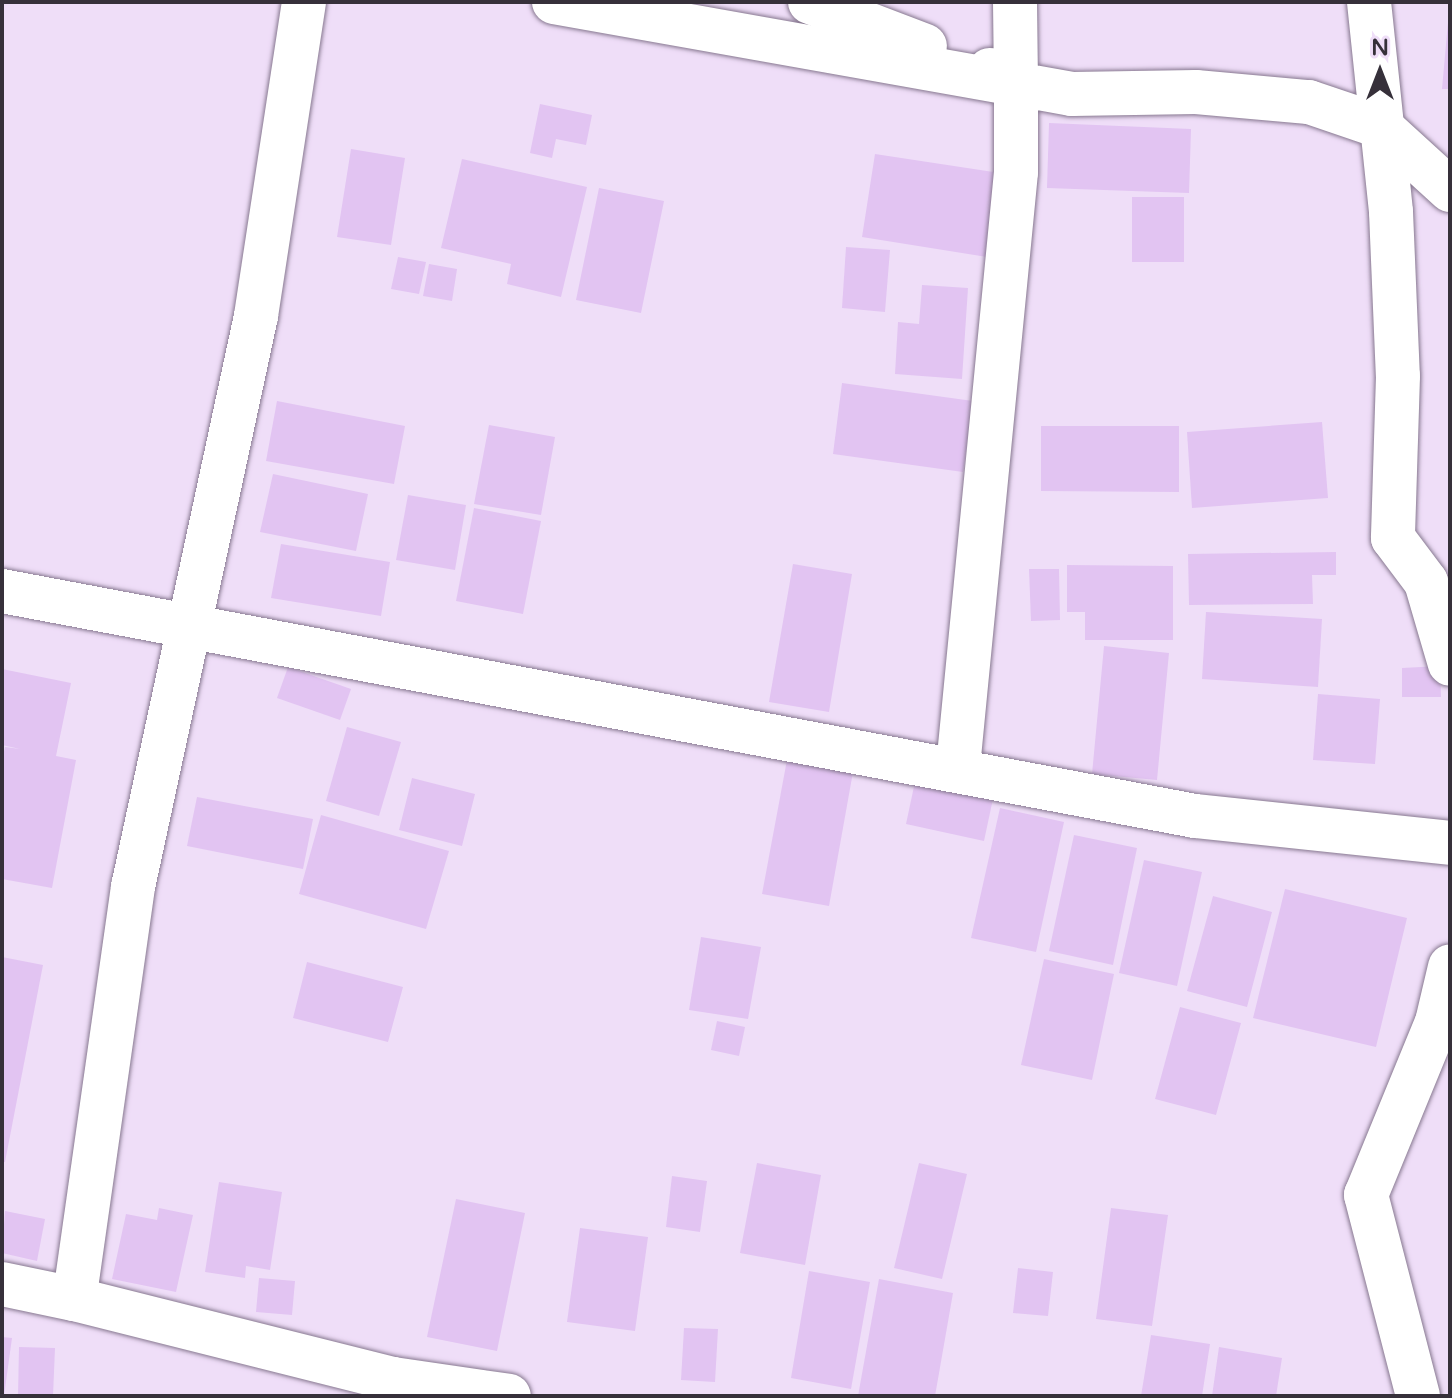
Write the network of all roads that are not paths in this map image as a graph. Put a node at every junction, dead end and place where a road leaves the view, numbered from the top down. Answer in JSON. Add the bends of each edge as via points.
{"nodes":[{"id":1,"x":304,"y":2,"type":"edge"},
{"id":2,"x":554,"y":2,"type":"edge"},
{"id":3,"x":810,"y":2,"type":"edge"},
{"id":4,"x":1015,"y":2,"type":"edge"},
{"id":5,"x":1369,"y":2,"type":"edge"},
{"id":6,"x":1016,"y":80,"type":"junction"},
{"id":7,"x":1380,"y":126,"type":"junction"},
{"id":8,"x":1450,"y":190,"type":"edge"},
{"id":9,"x":2,"y":591,"type":"edge"},
{"id":10,"x":193,"y":628,"type":"junction"},
{"id":11,"x":1450,"y":664,"type":"edge"},
{"id":12,"x":958,"y":767,"type":"junction"},
{"id":13,"x":1450,"y":843,"type":"edge"},
{"id":14,"x":1450,"y":967,"type":"edge"},
{"id":15,"x":2,"y":1284,"type":"edge"},
{"id":16,"x":74,"y":1299,"type":"junction"},
{"id":17,"x":393,"y":1387,"type":"edge"},
{"id":18,"x":509,"y":1396,"type":"edge"},
{"id":19,"x":1418,"y":1396,"type":"edge"}],
"edges":[{"from":1,"to":10,"type":"street","via":[[256,316]]},
{"from":2,"to":6,"type":"street"},
{"from":3,"to":6,"type":"street"},
{"from":4,"to":6,"type":"street"},
{"from":5,"to":7,"type":"street"},
{"from":6,"to":7,"type":"street","via":[[1072,94],[1196,92],[1309,102]]},
{"from":6,"to":12,"type":"street","via":[[1016,172]]},
{"from":7,"to":8,"type":"street"},
{"from":7,"to":11,"type":"street","via":[[1398,376],[1393,538],[1426,582]]},
{"from":9,"to":10,"type":"street"},
{"from":10,"to":12,"type":"street"},
{"from":10,"to":16,"type":"street","via":[[133,887]]},
{"from":12,"to":13,"type":"street","via":[[1195,816]]},
{"from":14,"to":19,"type":"street","via":[[1437,1022],[1366,1195]]},
{"from":15,"to":16,"type":"street"},
{"from":16,"to":17,"type":"street"},
{"from":17,"to":18,"type":"street"}]}
